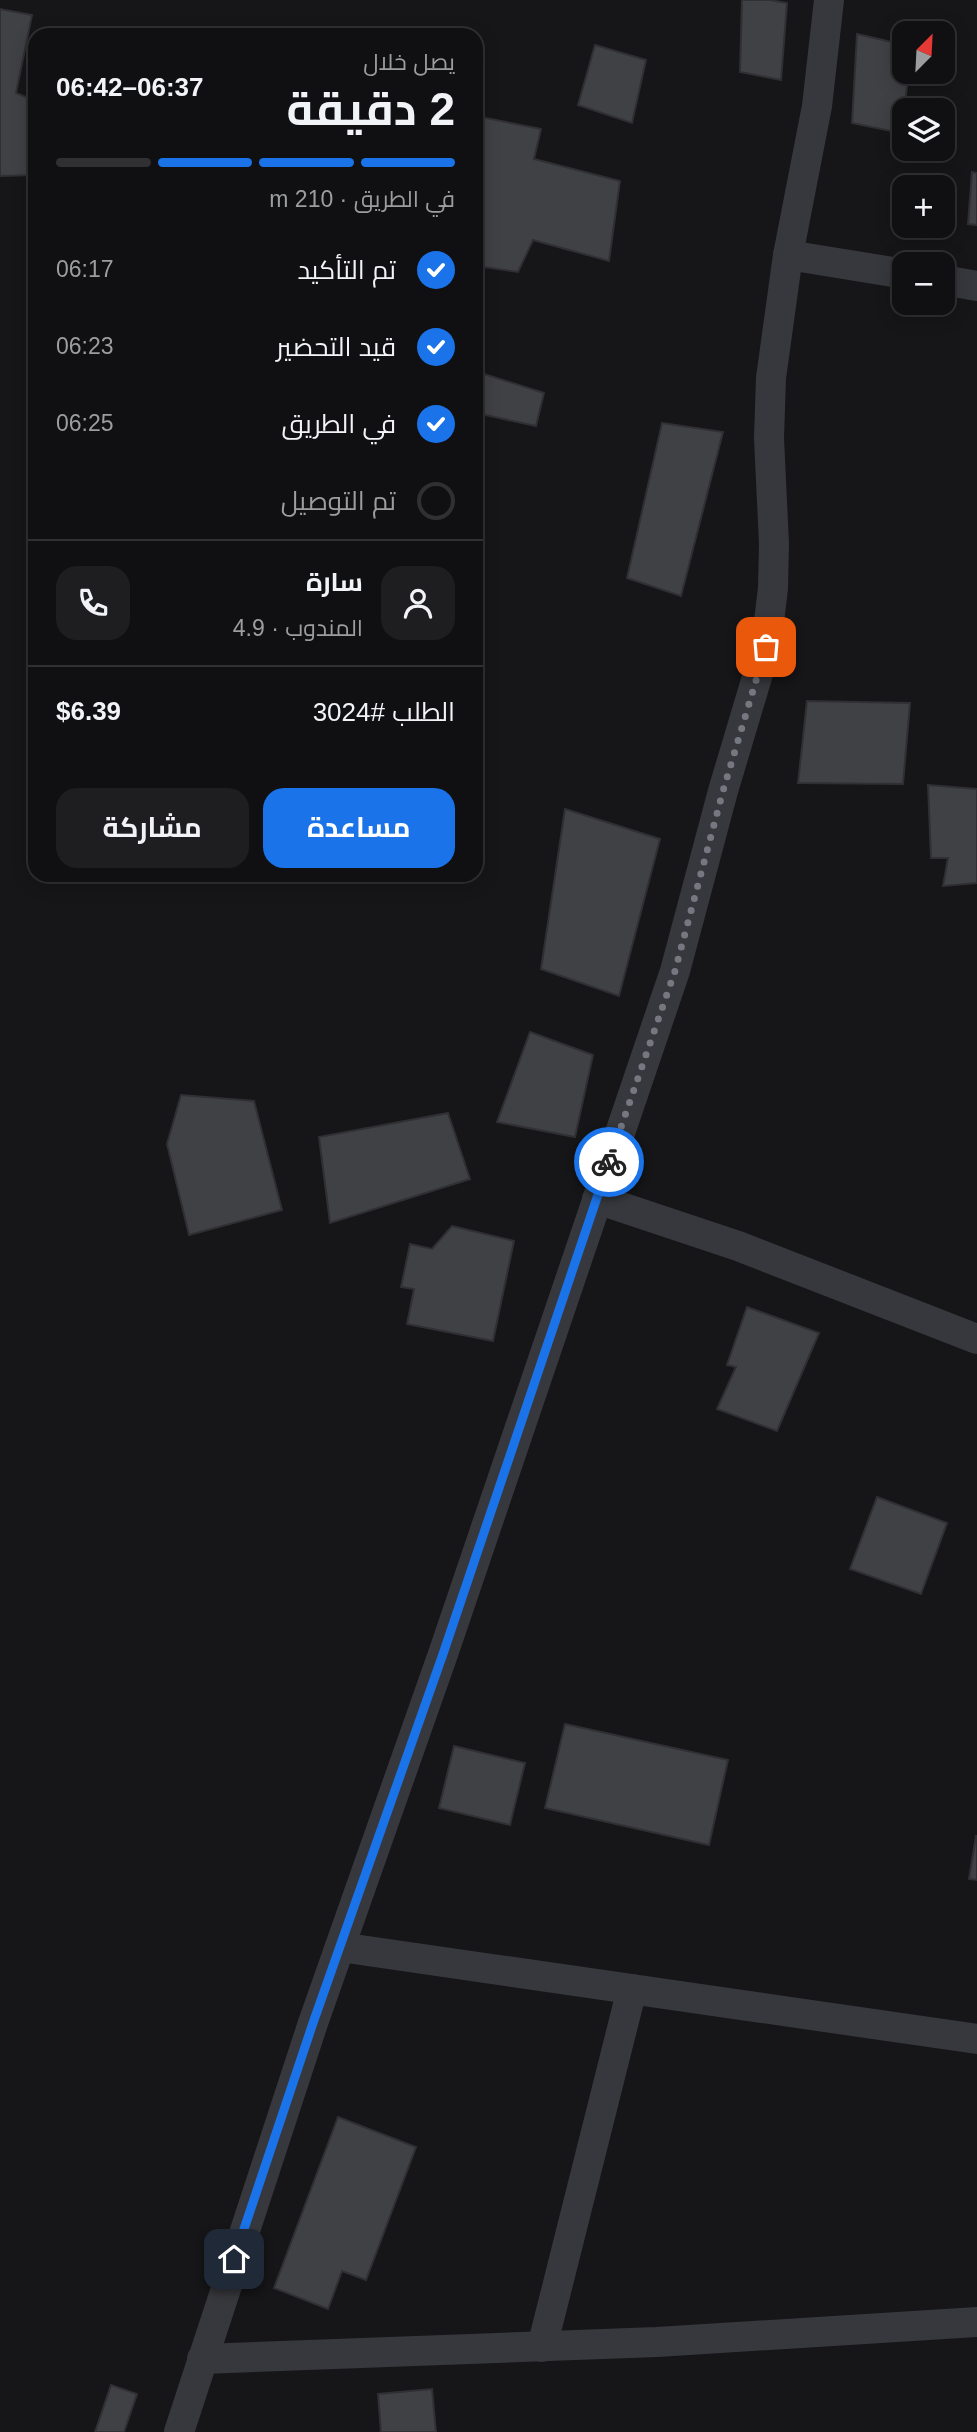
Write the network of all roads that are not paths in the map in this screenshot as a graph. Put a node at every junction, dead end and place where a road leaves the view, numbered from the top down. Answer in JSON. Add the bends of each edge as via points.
{"nodes":[{"id":1,"x":829,"y":0,"type":"edge"},
{"id":2,"x":788,"y":256,"type":"junction"},
{"id":3,"x":892,"y":272,"type":"edge"},
{"id":4,"x":955,"y":282,"type":"edge"},
{"id":5,"x":977,"y":286,"type":"edge"},
{"id":6,"x":597,"y":1199,"type":"junction"},
{"id":7,"x":977,"y":1339,"type":"edge"},
{"id":8,"x":340,"y":1947,"type":"junction"},
{"id":9,"x":632,"y":1989,"type":"junction"},
{"id":10,"x":977,"y":2039,"type":"edge"},
{"id":11,"x":977,"y":2322,"type":"edge"},
{"id":12,"x":542,"y":2347,"type":"junction"},
{"id":13,"x":202,"y":2359,"type":"junction"},
{"id":14,"x":179,"y":2432,"type":"edge"}],
"edges":[{"from":1,"to":2,"type":"street","via":[[817,106]]},
{"from":2,"to":3,"type":"street"},
{"from":2,"to":6,"type":"street","via":[[771,378],[774,555],[766,647],[675,971]]},
{"from":4,"to":5,"type":"street"},
{"from":6,"to":7,"type":"street","via":[[738,1246]]},
{"from":6,"to":8,"type":"street"},
{"from":8,"to":9,"type":"street"},
{"from":8,"to":13,"type":"street"},
{"from":9,"to":10,"type":"street"},
{"from":9,"to":12,"type":"street"},
{"from":11,"to":12,"type":"street"},
{"from":12,"to":13,"type":"street"},
{"from":13,"to":14,"type":"street"}]}
